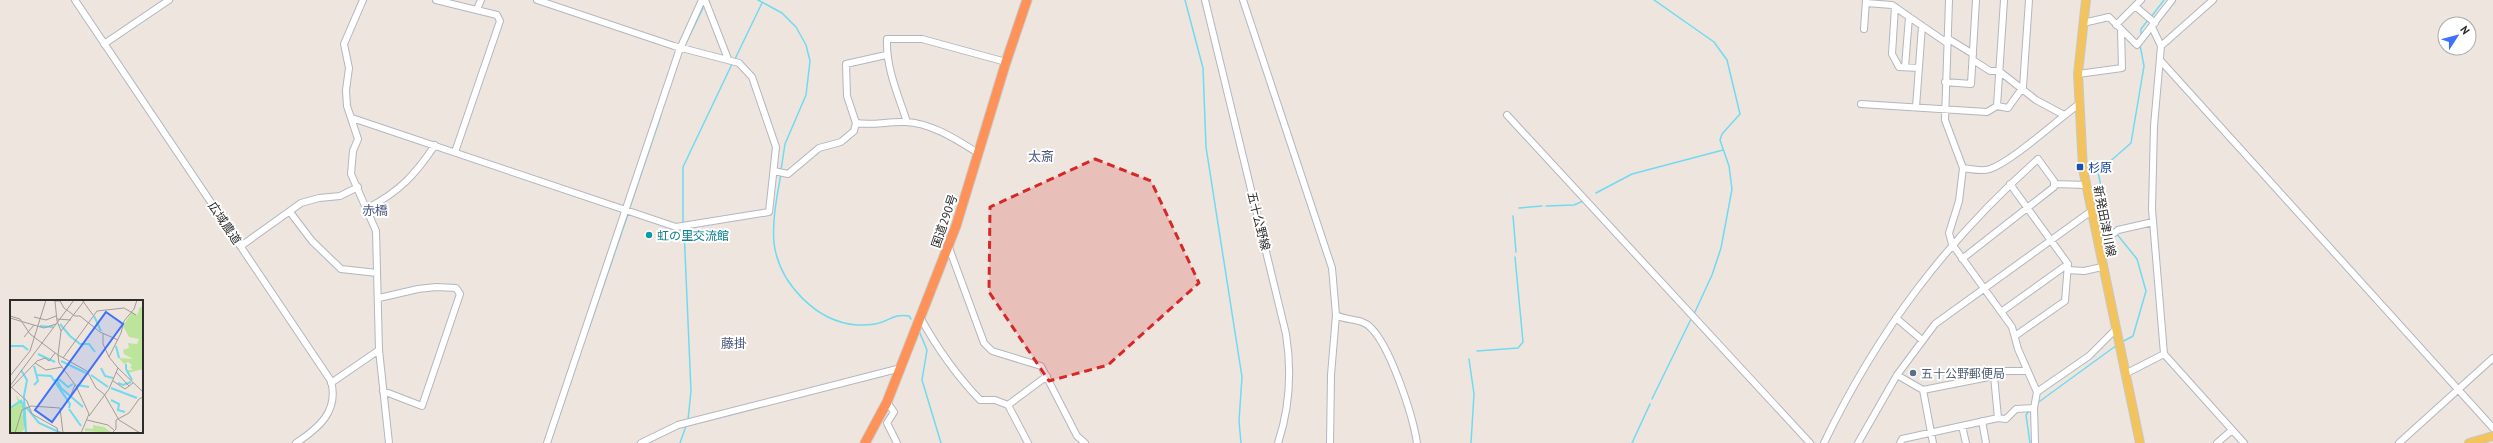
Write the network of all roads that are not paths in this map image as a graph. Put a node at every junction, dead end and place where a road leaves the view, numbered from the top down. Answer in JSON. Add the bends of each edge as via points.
{"nodes":[{"id":1,"x":75,"y":0,"type":"edge"},
{"id":2,"x":169,"y":0,"type":"edge"},
{"id":3,"x":363,"y":0,"type":"edge"},
{"id":4,"x":436,"y":0,"type":"edge"},
{"id":5,"x":481,"y":0,"type":"edge"},
{"id":6,"x":537,"y":0,"type":"edge"},
{"id":7,"x":703,"y":0,"type":"edge"},
{"id":8,"x":1027,"y":0,"type":"edge"},
{"id":9,"x":1205,"y":0,"type":"edge"},
{"id":10,"x":1243,"y":0,"type":"edge"},
{"id":11,"x":1949,"y":0,"type":"edge"},
{"id":12,"x":1976,"y":0,"type":"edge"},
{"id":13,"x":2004,"y":0,"type":"edge"},
{"id":14,"x":2029,"y":0,"type":"edge"},
{"id":15,"x":2086,"y":0,"type":"edge"},
{"id":16,"x":2141,"y":0,"type":"edge"},
{"id":17,"x":2172,"y":0,"type":"edge"},
{"id":18,"x":2213,"y":0,"type":"edge"},
{"id":19,"x":1866,"y":1,"type":"edge"},
{"id":20,"x":2135,"y":6,"type":"junction"},
{"id":21,"x":1895,"y":7,"type":"junction"},
{"id":22,"x":477,"y":9,"type":"junction"},
{"id":23,"x":1908,"y":16,"type":"junction"},
{"id":24,"x":2083,"y":23,"type":"junction"},
{"id":25,"x":2116,"y":25,"type":"junction"},
{"id":26,"x":2154,"y":25,"type":"junction"},
{"id":27,"x":1922,"y":26,"type":"junction"},
{"id":28,"x":1864,"y":29,"type":"dead end"},
{"id":29,"x":2122,"y":31,"type":"junction"},
{"id":30,"x":1947,"y":40,"type":"junction"},
{"id":31,"x":104,"y":44,"type":"junction"},
{"id":32,"x":2161,"y":46,"type":"junction"},
{"id":33,"x":680,"y":48,"type":"junction"},
{"id":34,"x":886,"y":55,"type":"junction"},
{"id":35,"x":1973,"y":57,"type":"junction"},
{"id":36,"x":728,"y":59,"type":"junction"},
{"id":37,"x":2160,"y":60,"type":"junction"},
{"id":38,"x":1006,"y":62,"type":"junction"},
{"id":39,"x":1905,"y":67,"type":"junction"},
{"id":40,"x":1919,"y":68,"type":"junction"},
{"id":41,"x":1999,"y":71,"type":"junction"},
{"id":42,"x":2078,"y":74,"type":"junction"},
{"id":43,"x":1945,"y":82,"type":"junction"},
{"id":44,"x":2023,"y":87,"type":"junction"},
{"id":45,"x":1861,"y":104,"type":"dead end"},
{"id":46,"x":2079,"y":104,"type":"junction"},
{"id":47,"x":1997,"y":106,"type":"junction"},
{"id":48,"x":1916,"y":107,"type":"junction"},
{"id":49,"x":1944,"y":108,"type":"junction"},
{"id":50,"x":1507,"y":115,"type":"dead end"},
{"id":51,"x":2064,"y":115,"type":"junction"},
{"id":52,"x":352,"y":118,"type":"junction"},
{"id":53,"x":907,"y":122,"type":"junction"},
{"id":54,"x":856,"y":123,"type":"junction"},
{"id":55,"x":435,"y":145,"type":"junction"},
{"id":56,"x":455,"y":152,"type":"junction"},
{"id":57,"x":978,"y":153,"type":"junction"},
{"id":58,"x":1963,"y":168,"type":"junction"},
{"id":59,"x":774,"y":171,"type":"junction"},
{"id":60,"x":2010,"y":184,"type":"junction"},
{"id":61,"x":2055,"y":184,"type":"junction"},
{"id":62,"x":2086,"y":186,"type":"junction"},
{"id":63,"x":358,"y":187,"type":"junction"},
{"id":64,"x":2026,"y":207,"type":"junction"},
{"id":65,"x":368,"y":208,"type":"junction"},
{"id":66,"x":625,"y":209,"type":"junction"},
{"id":67,"x":290,"y":212,"type":"junction"},
{"id":68,"x":2090,"y":212,"type":"junction"},
{"id":69,"x":2153,"y":222,"type":"junction"},
{"id":70,"x":2050,"y":242,"type":"junction"},
{"id":71,"x":1952,"y":244,"type":"junction"},
{"id":72,"x":948,"y":245,"type":"junction"},
{"id":73,"x":241,"y":246,"type":"junction"},
{"id":74,"x":2098,"y":246,"type":"junction"},
{"id":75,"x":1962,"y":259,"type":"junction"},
{"id":76,"x":2068,"y":267,"type":"junction"},
{"id":77,"x":2102,"y":267,"type":"junction"},
{"id":78,"x":377,"y":273,"type":"junction"},
{"id":79,"x":1983,"y":287,"type":"junction"},
{"id":80,"x":379,"y":298,"type":"junction"},
{"id":81,"x":2001,"y":312,"type":"junction"},
{"id":82,"x":1336,"y":315,"type":"junction"},
{"id":83,"x":920,"y":317,"type":"junction"},
{"id":84,"x":1896,"y":318,"type":"junction"},
{"id":85,"x":2116,"y":329,"type":"junction"},
{"id":86,"x":2015,"y":336,"type":"junction"},
{"id":87,"x":1922,"y":340,"type":"junction"},
{"id":88,"x":379,"y":350,"type":"junction"},
{"id":89,"x":2164,"y":354,"type":"junction"},
{"id":90,"x":2493,"y":358,"type":"edge"},
{"id":91,"x":901,"y":368,"type":"junction"},
{"id":92,"x":2026,"y":371,"type":"junction"},
{"id":93,"x":2125,"y":374,"type":"junction"},
{"id":94,"x":1047,"y":376,"type":"junction"},
{"id":95,"x":1897,"y":376,"type":"junction"},
{"id":96,"x":1994,"y":376,"type":"junction"},
{"id":97,"x":331,"y":383,"type":"junction"},
{"id":98,"x":1923,"y":390,"type":"junction"},
{"id":99,"x":2458,"y":390,"type":"junction"},
{"id":100,"x":383,"y":391,"type":"junction"},
{"id":101,"x":2037,"y":392,"type":"junction"},
{"id":102,"x":887,"y":402,"type":"junction"},
{"id":103,"x":1008,"y":405,"type":"junction"},
{"id":104,"x":2034,"y":408,"type":"junction"},
{"id":105,"x":1998,"y":418,"type":"junction"},
{"id":106,"x":1982,"y":421,"type":"junction"},
{"id":107,"x":1962,"y":426,"type":"junction"},
{"id":108,"x":2493,"y":428,"type":"edge"},
{"id":109,"x":2232,"y":430,"type":"junction"},
{"id":110,"x":1931,"y":432,"type":"junction"},
{"id":111,"x":2493,"y":436,"type":"edge"},
{"id":112,"x":642,"y":442,"type":"edge"},
{"id":113,"x":296,"y":443,"type":"edge"},
{"id":114,"x":388,"y":443,"type":"edge"},
{"id":115,"x":548,"y":443,"type":"edge"},
{"id":116,"x":865,"y":443,"type":"edge"},
{"id":117,"x":897,"y":443,"type":"edge"},
{"id":118,"x":1028,"y":443,"type":"edge"},
{"id":119,"x":1085,"y":443,"type":"edge"},
{"id":120,"x":1278,"y":443,"type":"edge"},
{"id":121,"x":1330,"y":443,"type":"edge"},
{"id":122,"x":1418,"y":443,"type":"edge"},
{"id":123,"x":1810,"y":443,"type":"edge"},
{"id":124,"x":1824,"y":443,"type":"edge"},
{"id":125,"x":1858,"y":443,"type":"edge"},
{"id":126,"x":1900,"y":443,"type":"edge"},
{"id":127,"x":1933,"y":443,"type":"edge"},
{"id":128,"x":1966,"y":443,"type":"edge"},
{"id":129,"x":1986,"y":443,"type":"edge"},
{"id":130,"x":2035,"y":443,"type":"edge"},
{"id":131,"x":2140,"y":443,"type":"edge"},
{"id":132,"x":2217,"y":443,"type":"edge"},
{"id":133,"x":2244,"y":443,"type":"edge"},
{"id":134,"x":2399,"y":443,"type":"edge"},
{"id":135,"x":2469,"y":443,"type":"edge"}],
"edges":[{"from":1,"to":31,"type":"street","name":"広域農道"},
{"from":2,"to":31,"type":"street"},
{"from":3,"to":52,"type":"street","via":[[344,44],[349,68],[347,106]]},
{"from":4,"to":22,"type":"street"},
{"from":5,"to":22,"type":"street"},
{"from":6,"to":33,"type":"street"},
{"from":7,"to":33,"type":"street"},
{"from":7,"to":36,"type":"street"},
{"from":8,"to":38,"type":"highway","name":"国道290号"},
{"from":9,"to":120,"type":"street","name":"五十公野線","via":[[1288,342],[1290,381]]},
{"from":10,"to":82,"type":"street","via":[[1330,261]]},
{"from":11,"to":30,"type":"street"},
{"from":12,"to":35,"type":"street"},
{"from":13,"to":41,"type":"street"},
{"from":14,"to":44,"type":"street"},
{"from":15,"to":24,"type":"main road","name":"新発田津川線"},
{"from":16,"to":20,"type":"street"},
{"from":17,"to":26,"type":"street"},
{"from":18,"to":32,"type":"street"},
{"from":19,"to":21,"type":"street"},
{"from":19,"to":28,"type":"street"},
{"from":20,"to":25,"type":"street"},
{"from":20,"to":26,"type":"street"},
{"from":21,"to":23,"type":"street"},
{"from":21,"to":39,"type":"street","via":[[1892,54],[1899,67]]},
{"from":22,"to":56,"type":"street","via":[[497,15],[500,21]]},
{"from":23,"to":27,"type":"street"},
{"from":23,"to":39,"type":"street"},
{"from":24,"to":25,"type":"street","via":[[2109,17]]},
{"from":24,"to":42,"type":"main road","name":"新発田津川線"},
{"from":25,"to":29,"type":"street"},
{"from":26,"to":29,"type":"street","via":[[2140,43]]},
{"from":26,"to":32,"type":"street"},
{"from":27,"to":30,"type":"street"},
{"from":27,"to":40,"type":"street"},
{"from":29,"to":42,"type":"street","via":[[2122,68]]},
{"from":30,"to":35,"type":"street"},
{"from":30,"to":43,"type":"street"},
{"from":31,"to":73,"type":"street","name":"広域農道"},
{"from":32,"to":37,"type":"street"},
{"from":33,"to":36,"type":"street"},
{"from":33,"to":66,"type":"street"},
{"from":34,"to":38,"type":"street","via":[[887,40],[916,38]]},
{"from":34,"to":53,"type":"street"},
{"from":34,"to":54,"type":"street","via":[[846,64],[847,96]]},
{"from":35,"to":41,"type":"street","via":[[1990,71]]},
{"from":35,"to":43,"type":"street","via":[[1971,84]]},
{"from":36,"to":59,"type":"street","via":[[739,63],[752,77],[776,147]]},
{"from":37,"to":69,"type":"street","via":[[2154,126]]},
{"from":37,"to":99,"type":"street"},
{"from":38,"to":57,"type":"highway","name":"国道290号"},
{"from":39,"to":40,"type":"street"},
{"from":40,"to":48,"type":"street"},
{"from":41,"to":44,"type":"street"},
{"from":41,"to":47,"type":"street"},
{"from":42,"to":46,"type":"main road","name":"新発田津川線"},
{"from":43,"to":49,"type":"street"},
{"from":44,"to":47,"type":"street","via":[[2008,108]]},
{"from":44,"to":51,"type":"street","via":[[2036,100]]},
{"from":45,"to":48,"type":"street"},
{"from":46,"to":51,"type":"street"},
{"from":46,"to":62,"type":"main road","name":"新発田津川線","via":[[2081,151]]},
{"from":47,"to":49,"type":"street","via":[[1987,112]]},
{"from":48,"to":49,"type":"street"},
{"from":49,"to":58,"type":"street","via":[[1945,120]]},
{"from":50,"to":123,"type":"street"},
{"from":51,"to":58,"type":"street","via":[[2020,150],[1990,169],[1979,171]]},
{"from":52,"to":55,"type":"street"},
{"from":52,"to":63,"type":"street","via":[[358,139],[353,151],[351,174]]},
{"from":53,"to":54,"type":"street"},
{"from":53,"to":57,"type":"street","via":[[928,127]]},
{"from":54,"to":59,"type":"street","via":[[854,131],[841,142],[819,148],[788,174]]},
{"from":55,"to":56,"type":"street"},
{"from":55,"to":65,"type":"street","via":[[420,168],[413,172],[394,194]]},
{"from":56,"to":66,"type":"street"},
{"from":57,"to":72,"type":"highway","name":"国道290号"},
{"from":58,"to":71,"type":"street","via":[[1959,201],[1949,233]]},
{"from":59,"to":66,"type":"street","via":[[769,212],[679,228]]},
{"from":60,"to":61,"type":"street","via":[[2038,159]]},
{"from":60,"to":64,"type":"street"},
{"from":60,"to":71,"type":"street"},
{"from":61,"to":62,"type":"street"},
{"from":61,"to":64,"type":"street"},
{"from":62,"to":68,"type":"main road","name":"新発田津川線"},
{"from":63,"to":65,"type":"street"},
{"from":63,"to":67,"type":"street","via":[[340,196],[301,203]]},
{"from":64,"to":70,"type":"street"},
{"from":64,"to":75,"type":"street"},
{"from":65,"to":78,"type":"street","via":[[376,231]]},
{"from":66,"to":115,"type":"street"},
{"from":67,"to":73,"type":"street"},
{"from":67,"to":78,"type":"street","via":[[312,241],[341,269]]},
{"from":68,"to":70,"type":"street"},
{"from":68,"to":74,"type":"main road","name":"新発田津川線"},
{"from":69,"to":74,"type":"street","via":[[2118,230]]},
{"from":69,"to":89,"type":"street"},
{"from":70,"to":76,"type":"street"},
{"from":70,"to":79,"type":"street"},
{"from":71,"to":75,"type":"street"},
{"from":71,"to":84,"type":"street","via":[[1924,277]]},
{"from":72,"to":83,"type":"highway","name":"国道290号"},
{"from":72,"to":94,"type":"street","via":[[984,343],[992,351],[1041,366]]},
{"from":73,"to":97,"type":"street","name":"広域農道"},
{"from":74,"to":77,"type":"main road","name":"新発田津川線"},
{"from":75,"to":79,"type":"street"},
{"from":76,"to":77,"type":"street","via":[[2084,271]]},
{"from":76,"to":81,"type":"street"},
{"from":76,"to":86,"type":"street","via":[[2065,300]]},
{"from":77,"to":85,"type":"main road","name":"新発田津川線"},
{"from":78,"to":80,"type":"street"},
{"from":79,"to":81,"type":"street"},
{"from":79,"to":87,"type":"street","via":[[1935,324]]},
{"from":80,"to":88,"type":"street"},
{"from":80,"to":100,"type":"street","via":[[436,287],[456,288],[460,294],[422,406]]},
{"from":81,"to":86,"type":"street"},
{"from":82,"to":121,"type":"street","via":[[1330,375]]},
{"from":82,"to":122,"type":"street","via":[[1342,319],[1364,323],[1376,334],[1401,386]]},
{"from":83,"to":91,"type":"highway","name":"国道290号"},
{"from":83,"to":103,"type":"street","via":[[939,352],[980,400],[995,400]]},
{"from":84,"to":87,"type":"street"},
{"from":84,"to":124,"type":"street","via":[[1863,368]]},
{"from":85,"to":93,"type":"main road","name":"新発田津川線"},
{"from":85,"to":101,"type":"street","via":[[2089,356]]},
{"from":86,"to":92,"type":"street"},
{"from":87,"to":95,"type":"street"},
{"from":88,"to":97,"type":"street"},
{"from":88,"to":100,"type":"street"},
{"from":89,"to":93,"type":"street"},
{"from":89,"to":109,"type":"street"},
{"from":90,"to":99,"type":"street"},
{"from":91,"to":102,"type":"highway","name":"国道290号"},
{"from":91,"to":112,"type":"street","via":[[678,425]]},
{"from":92,"to":96,"type":"street","via":[[1999,371]]},
{"from":92,"to":101,"type":"street","via":[[2031,375]]},
{"from":93,"to":131,"type":"main road","name":"新発田津川線"},
{"from":94,"to":103,"type":"street"},
{"from":94,"to":119,"type":"street","via":[[1077,436]]},
{"from":95,"to":98,"type":"street"},
{"from":95,"to":125,"type":"street"},
{"from":96,"to":98,"type":"street"},
{"from":96,"to":105,"type":"street"},
{"from":97,"to":113,"type":"street","via":[[333,393],[329,413],[315,430]]},
{"from":98,"to":110,"type":"street"},
{"from":99,"to":108,"type":"street"},
{"from":99,"to":134,"type":"street"},
{"from":100,"to":114,"type":"street"},
{"from":101,"to":104,"type":"street"},
{"from":102,"to":116,"type":"highway","name":"国道290号"},
{"from":102,"to":117,"type":"street","via":[[894,412],[887,423]]},
{"from":103,"to":118,"type":"street"},
{"from":104,"to":105,"type":"street","via":[[2016,410],[2006,419]]},
{"from":104,"to":130,"type":"street"},
{"from":105,"to":106,"type":"street"},
{"from":106,"to":107,"type":"street"},
{"from":106,"to":129,"type":"street"},
{"from":107,"to":110,"type":"street"},
{"from":107,"to":128,"type":"street"},
{"from":109,"to":132,"type":"street"},
{"from":109,"to":133,"type":"street"},
{"from":110,"to":126,"type":"street","via":[[1902,439]]},
{"from":110,"to":127,"type":"street"},
{"from":111,"to":135,"type":"main road"}]}
